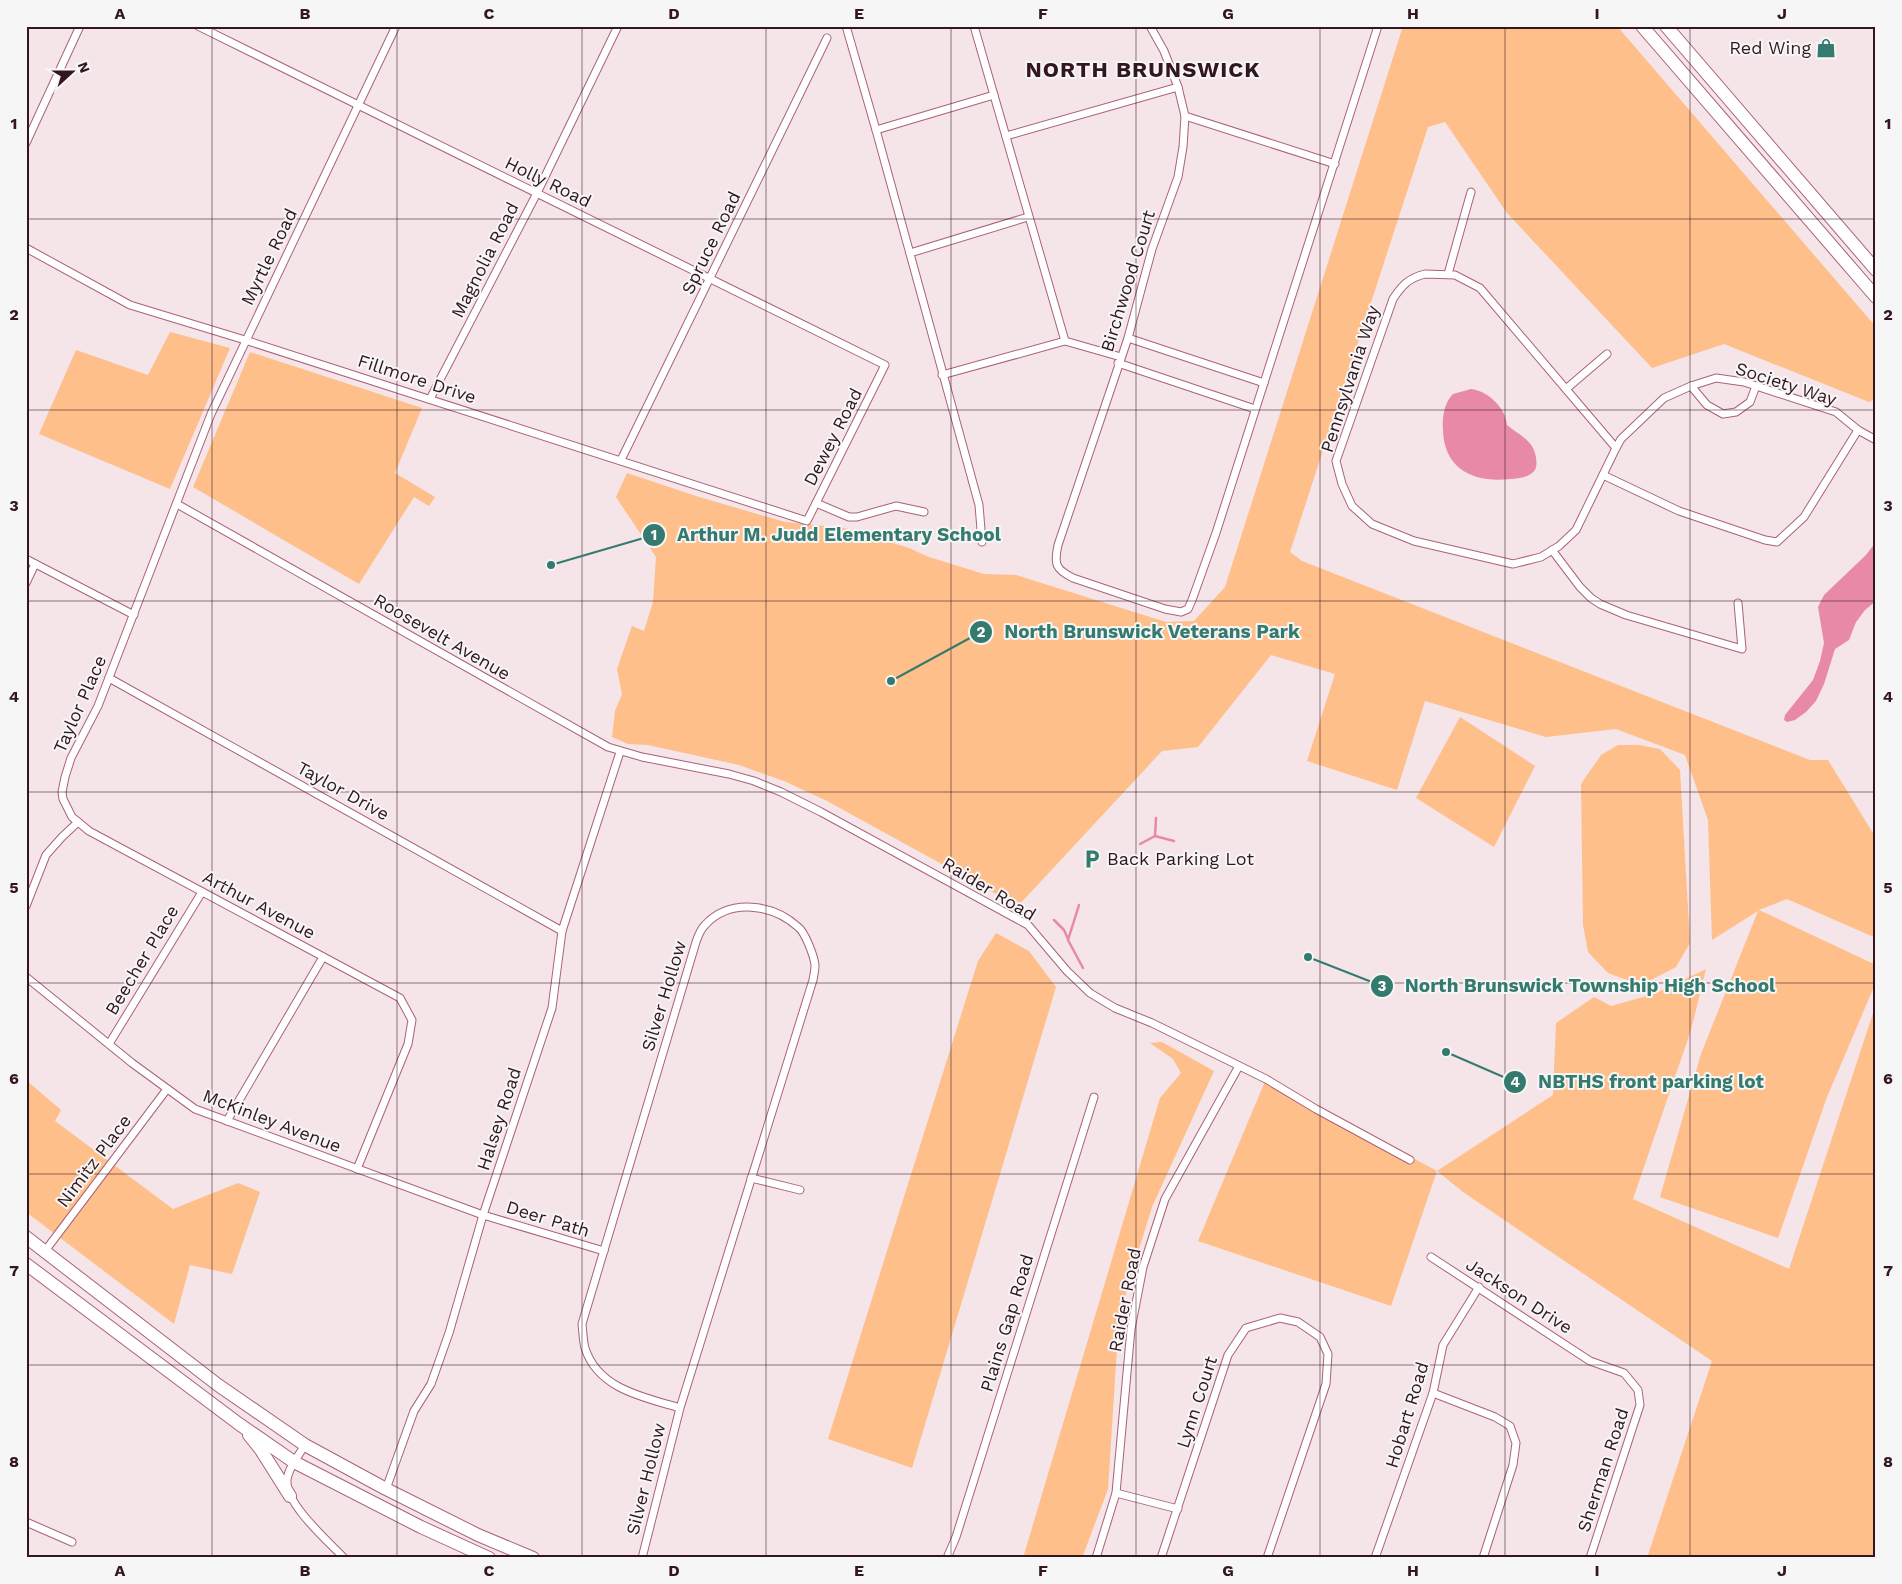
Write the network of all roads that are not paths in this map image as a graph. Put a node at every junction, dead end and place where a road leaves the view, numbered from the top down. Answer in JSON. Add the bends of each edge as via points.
{"nodes":[{"id":1,"x":80,"y":26,"type":"edge"},
{"id":2,"x":198,"y":26,"type":"edge"},
{"id":3,"x":396,"y":26,"type":"edge"},
{"id":4,"x":618,"y":26,"type":"edge"},
{"id":5,"x":846,"y":26,"type":"edge"},
{"id":6,"x":974,"y":26,"type":"edge"},
{"id":7,"x":1378,"y":26,"type":"edge"},
{"id":8,"x":1642,"y":26,"type":"edge"},
{"id":9,"x":1666,"y":26,"type":"edge"},
{"id":10,"x":1155,"y":28,"type":"edge"},
{"id":11,"x":827,"y":38,"type":"dead end"},
{"id":12,"x":1178,"y":87,"type":"junction"},
{"id":13,"x":994,"y":95,"type":"junction"},
{"id":14,"x":359,"y":106,"type":"junction"},
{"id":15,"x":1184,"y":116,"type":"junction"},
{"id":16,"x":876,"y":130,"type":"junction"},
{"id":17,"x":1006,"y":136,"type":"junction"},
{"id":18,"x":26,"y":143,"type":"edge"},
{"id":19,"x":1335,"y":164,"type":"junction"},
{"id":20,"x":1471,"y":192,"type":"dead end"},
{"id":21,"x":537,"y":193,"type":"junction"},
{"id":22,"x":1028,"y":217,"type":"junction"},
{"id":23,"x":26,"y":248,"type":"edge"},
{"id":24,"x":910,"y":253,"type":"junction"},
{"id":25,"x":1876,"y":270,"type":"edge"},
{"id":26,"x":1448,"y":274,"type":"junction"},
{"id":27,"x":710,"y":279,"type":"junction"},
{"id":28,"x":1876,"y":297,"type":"edge"},
{"id":29,"x":1128,"y":338,"type":"junction"},
{"id":30,"x":245,"y":340,"type":"junction"},
{"id":31,"x":1065,"y":341,"type":"junction"},
{"id":32,"x":1607,"y":354,"type":"dead end"},
{"id":33,"x":1119,"y":360,"type":"junction"},
{"id":34,"x":885,"y":365,"type":"joint"},
{"id":35,"x":942,"y":375,"type":"junction"},
{"id":36,"x":1264,"y":383,"type":"junction"},
{"id":37,"x":1691,"y":386,"type":"junction"},
{"id":38,"x":1756,"y":386,"type":"junction"},
{"id":39,"x":1566,"y":389,"type":"junction"},
{"id":40,"x":430,"y":399,"type":"junction"},
{"id":41,"x":1256,"y":409,"type":"junction"},
{"id":42,"x":1858,"y":430,"type":"junction"},
{"id":43,"x":1876,"y":440,"type":"edge"},
{"id":44,"x":1616,"y":448,"type":"junction"},
{"id":45,"x":621,"y":460,"type":"junction"},
{"id":46,"x":1603,"y":475,"type":"junction"},
{"id":47,"x":816,"y":503,"type":"junction"},
{"id":48,"x":176,"y":504,"type":"junction"},
{"id":49,"x":924,"y":512,"type":"dead end"},
{"id":50,"x":807,"y":521,"type":"joint"},
{"id":51,"x":982,"y":542,"type":"dead end"},
{"id":52,"x":1552,"y":550,"type":"junction"},
{"id":53,"x":26,"y":559,"type":"edge"},
{"id":54,"x":35,"y":564,"type":"junction"},
{"id":55,"x":26,"y":583,"type":"edge"},
{"id":56,"x":1738,"y":603,"type":"dead end"},
{"id":57,"x":134,"y":614,"type":"junction"},
{"id":58,"x":109,"y":678,"type":"junction"},
{"id":59,"x":620,"y":752,"type":"junction"},
{"id":60,"x":704,"y":769,"type":"joint"},
{"id":61,"x":78,"y":822,"type":"junction"},
{"id":62,"x":202,"y":892,"type":"junction"},
{"id":63,"x":26,"y":906,"type":"edge"},
{"id":64,"x":562,"y":931,"type":"junction"},
{"id":65,"x":323,"y":957,"type":"junction"},
{"id":66,"x":26,"y":977,"type":"edge"},
{"id":67,"x":109,"y":1044,"type":"junction"},
{"id":68,"x":1239,"y":1066,"type":"junction"},
{"id":69,"x":167,"y":1089,"type":"junction"},
{"id":70,"x":1094,"y":1098,"type":"dead end"},
{"id":71,"x":227,"y":1121,"type":"junction"},
{"id":72,"x":1410,"y":1160,"type":"dead end"},
{"id":73,"x":357,"y":1168,"type":"junction"},
{"id":74,"x":752,"y":1178,"type":"junction"},
{"id":75,"x":800,"y":1190,"type":"dead end"},
{"id":76,"x":483,"y":1214,"type":"junction"},
{"id":77,"x":26,"y":1237,"type":"edge"},
{"id":78,"x":45,"y":1251,"type":"junction"},
{"id":79,"x":604,"y":1251,"type":"junction"},
{"id":80,"x":1431,"y":1257,"type":"dead end"},
{"id":81,"x":26,"y":1264,"type":"edge"},
{"id":82,"x":1479,"y":1287,"type":"junction"},
{"id":83,"x":1590,"y":1361,"type":"joint"},
{"id":84,"x":1433,"y":1393,"type":"junction"},
{"id":85,"x":680,"y":1408,"type":"junction"},
{"id":86,"x":239,"y":1424,"type":"junction"},
{"id":87,"x":303,"y":1444,"type":"junction"},
{"id":88,"x":294,"y":1462,"type":"junction"},
{"id":89,"x":386,"y":1489,"type":"junction"},
{"id":90,"x":1116,"y":1493,"type":"junction"},
{"id":91,"x":290,"y":1496,"type":"junction"},
{"id":92,"x":1178,"y":1509,"type":"junction"},
{"id":93,"x":26,"y":1522,"type":"edge"},
{"id":94,"x":72,"y":1542,"type":"dead end"},
{"id":95,"x":344,"y":1558,"type":"edge"},
{"id":96,"x":489,"y":1558,"type":"edge"},
{"id":97,"x":533,"y":1558,"type":"edge"},
{"id":98,"x":642,"y":1558,"type":"edge"},
{"id":99,"x":947,"y":1558,"type":"edge"},
{"id":100,"x":1096,"y":1558,"type":"edge"},
{"id":101,"x":1161,"y":1558,"type":"edge"},
{"id":102,"x":1267,"y":1558,"type":"edge"},
{"id":103,"x":1375,"y":1558,"type":"edge"},
{"id":104,"x":1483,"y":1558,"type":"edge"},
{"id":105,"x":1590,"y":1558,"type":"edge"}],
"edges":[{"from":1,"to":18,"type":"street"},
{"from":2,"to":14,"type":"street","name":"Holly Road"},
{"from":3,"to":14,"type":"street","name":"Myrtle Road"},
{"from":4,"to":21,"type":"street","name":"Magnolia Road"},
{"from":5,"to":16,"type":"street"},
{"from":6,"to":13,"type":"street"},
{"from":7,"to":19,"type":"street"},
{"from":8,"to":28,"type":"highway"},
{"from":9,"to":25,"type":"highway"},
{"from":10,"to":12,"type":"street","name":"Birchwood Court"},
{"from":11,"to":27,"type":"street","name":"Spruce Road"},
{"from":12,"to":15,"type":"street","name":"Birchwood Court"},
{"from":12,"to":17,"type":"street"},
{"from":13,"to":16,"type":"street"},
{"from":13,"to":17,"type":"street"},
{"from":14,"to":21,"type":"street","name":"Holly Road"},
{"from":14,"to":30,"type":"street","name":"Myrtle Road"},
{"from":15,"to":19,"type":"street"},
{"from":15,"to":29,"type":"street","name":"Birchwood Court","via":[[1178,177],[1152,249]]},
{"from":16,"to":24,"type":"street"},
{"from":17,"to":22,"type":"street"},
{"from":19,"to":36,"type":"street"},
{"from":20,"to":26,"type":"street"},
{"from":21,"to":27,"type":"street","name":"Holly Road"},
{"from":21,"to":40,"type":"street","name":"Magnolia Road"},
{"from":22,"to":24,"type":"street"},
{"from":22,"to":31,"type":"street"},
{"from":23,"to":30,"type":"street","name":"Fillmore Drive","via":[[130,306]]},
{"from":24,"to":35,"type":"street"},
{"from":26,"to":39,"type":"street","name":"Pennsylvania Way","via":[[1463,278],[1486,294]]},
{"from":26,"to":52,"type":"street","name":"Pennsylvania Way","via":[[1416,276],[1402,285],[1393,299],[1336,461],[1342,484],[1352,506],[1372,524],[1414,542],[1513,564],[1541,557]]},
{"from":27,"to":34,"type":"street","name":"Holly Road"},
{"from":27,"to":45,"type":"street","name":"Spruce Road"},
{"from":29,"to":33,"type":"street","name":"Birchwood Court"},
{"from":29,"to":36,"type":"street"},
{"from":30,"to":40,"type":"street","name":"Fillmore Drive"},
{"from":30,"to":48,"type":"street","name":"Myrtle Road","via":[[211,414]]},
{"from":31,"to":33,"type":"street"},
{"from":31,"to":35,"type":"street"},
{"from":32,"to":39,"type":"street"},
{"from":33,"to":41,"type":"street"},
{"from":33,"to":41,"type":"street","name":"Birchwood Court","via":[[1055,559],[1061,572],[1073,578],[1165,609],[1181,612],[1188,609]]},
{"from":34,"to":47,"type":"street","name":"Dewey Road"},
{"from":35,"to":51,"type":"street","via":[[979,505]]},
{"from":36,"to":41,"type":"street"},
{"from":37,"to":38,"type":"street","name":"Society Way","via":[[1716,378]]},
{"from":37,"to":38,"type":"street","via":[[1707,405],[1723,414],[1736,412],[1750,402]]},
{"from":37,"to":44,"type":"street","name":"Society Way","via":[[1664,398],[1621,439]]},
{"from":38,"to":42,"type":"street","name":"Society Way","via":[[1836,412]]},
{"from":39,"to":44,"type":"street","name":"Pennsylvania Way"},
{"from":40,"to":45,"type":"street","name":"Fillmore Drive"},
{"from":42,"to":43,"type":"street","name":"Society Way"},
{"from":42,"to":46,"type":"street","via":[[1804,517],[1777,542],[1678,511]]},
{"from":44,"to":46,"type":"street","name":"Pennsylvania Way"},
{"from":45,"to":50,"type":"street","name":"Fillmore Drive"},
{"from":46,"to":52,"type":"street","name":"Pennsylvania Way","via":[[1576,530]]},
{"from":47,"to":49,"type":"street","via":[[849,517],[896,506]]},
{"from":47,"to":50,"type":"street","name":"Dewey Road"},
{"from":48,"to":57,"type":"street","name":"Taylor Place"},
{"from":48,"to":59,"type":"street","name":"Roosevelt Avenue"},
{"from":52,"to":56,"type":"street","via":[[1580,587],[1600,604],[1626,615],[1742,648]]},
{"from":53,"to":54,"type":"street"},
{"from":54,"to":55,"type":"street"},
{"from":54,"to":57,"type":"street"},
{"from":57,"to":58,"type":"street","name":"Taylor Place"},
{"from":58,"to":61,"type":"street","name":"Taylor Place","via":[[65,777],[63,799]]},
{"from":58,"to":64,"type":"street","name":"Taylor Drive"},
{"from":59,"to":60,"type":"street","name":"Roosevelt Avenue"},
{"from":59,"to":64,"type":"street","name":"Halsey Road"},
{"from":60,"to":68,"type":"street","name":"Raider Road","via":[[754,781],[781,792],[1012,916],[1028,925],[1090,993]]},
{"from":61,"to":62,"type":"street","name":"Arthur Avenue"},
{"from":61,"to":63,"type":"street","via":[[46,855]]},
{"from":62,"to":65,"type":"street","name":"Arthur Avenue"},
{"from":62,"to":67,"type":"street","name":"Beecher Place"},
{"from":64,"to":76,"type":"street","name":"Halsey Road","via":[[552,1008]]},
{"from":65,"to":71,"type":"street"},
{"from":65,"to":73,"type":"street","name":"Arthur Avenue","via":[[400,998],[412,1020],[408,1044]]},
{"from":66,"to":67,"type":"street","name":"McKinley Avenue"},
{"from":67,"to":69,"type":"street","name":"McKinley Avenue"},
{"from":68,"to":72,"type":"street","name":"Raider Road"},
{"from":68,"to":90,"type":"street","name":"Raider Road","via":[[1164,1200],[1143,1267],[1131,1329]]},
{"from":69,"to":71,"type":"street","name":"McKinley Avenue","via":[[195,1109]]},
{"from":69,"to":78,"type":"street","name":"Nimitz Place"},
{"from":70,"to":99,"type":"street","name":"Plains Gap Road"},
{"from":71,"to":73,"type":"street","name":"McKinley Avenue"},
{"from":73,"to":76,"type":"street","name":"McKinley Avenue"},
{"from":74,"to":75,"type":"street"},
{"from":74,"to":79,"type":"street","name":"Silver Hollow","via":[[813,980],[815,963],[800,928],[780,914],[749,906],[726,910],[705,925],[696,942]]},
{"from":74,"to":85,"type":"street","name":"Silver Hollow"},
{"from":76,"to":79,"type":"street","name":"Deer Path"},
{"from":76,"to":89,"type":"street","name":"Halsey Road","via":[[449,1333],[431,1384],[414,1411]]},
{"from":77,"to":78,"type":"highway"},
{"from":78,"to":87,"type":"highway","via":[[218,1385]]},
{"from":79,"to":85,"type":"street","name":"Silver Hollow","via":[[582,1324],[584,1347],[592,1363],[608,1381],[628,1393]]},
{"from":80,"to":82,"type":"street","name":"Jackson Drive"},
{"from":81,"to":86,"type":"highway"},
{"from":82,"to":83,"type":"street","name":"Jackson Drive"},
{"from":82,"to":84,"type":"street","name":"Hobart Road","via":[[1443,1345]]},
{"from":83,"to":105,"type":"street","name":"Sherman Road","via":[[1624,1373],[1638,1390],[1640,1405]]},
{"from":84,"to":103,"type":"street","name":"Hobart Road"},
{"from":84,"to":104,"type":"street","via":[[1495,1416],[1510,1426],[1516,1443],[1513,1464]]},
{"from":85,"to":98,"type":"street","name":"Silver Hollow"},
{"from":86,"to":88,"type":"highway"},
{"from":86,"to":91,"type":"highway","via":[[261,1450]]},
{"from":87,"to":88,"type":"street"},
{"from":87,"to":89,"type":"highway"},
{"from":88,"to":91,"type":"street","via":[[287,1479]]},
{"from":88,"to":96,"type":"highway"},
{"from":89,"to":97,"type":"highway","via":[[478,1535]]},
{"from":90,"to":92,"type":"street"},
{"from":90,"to":100,"type":"street","name":"Raider Road"},
{"from":91,"to":95,"type":"street","via":[[311,1525]]},
{"from":92,"to":101,"type":"street","name":"Lynn Court"},
{"from":92,"to":102,"type":"street","name":"Lynn Court","via":[[1228,1355],[1246,1328],[1280,1318],[1298,1322],[1320,1337],[1328,1354],[1326,1384]]},
{"from":93,"to":94,"type":"street"}]}
